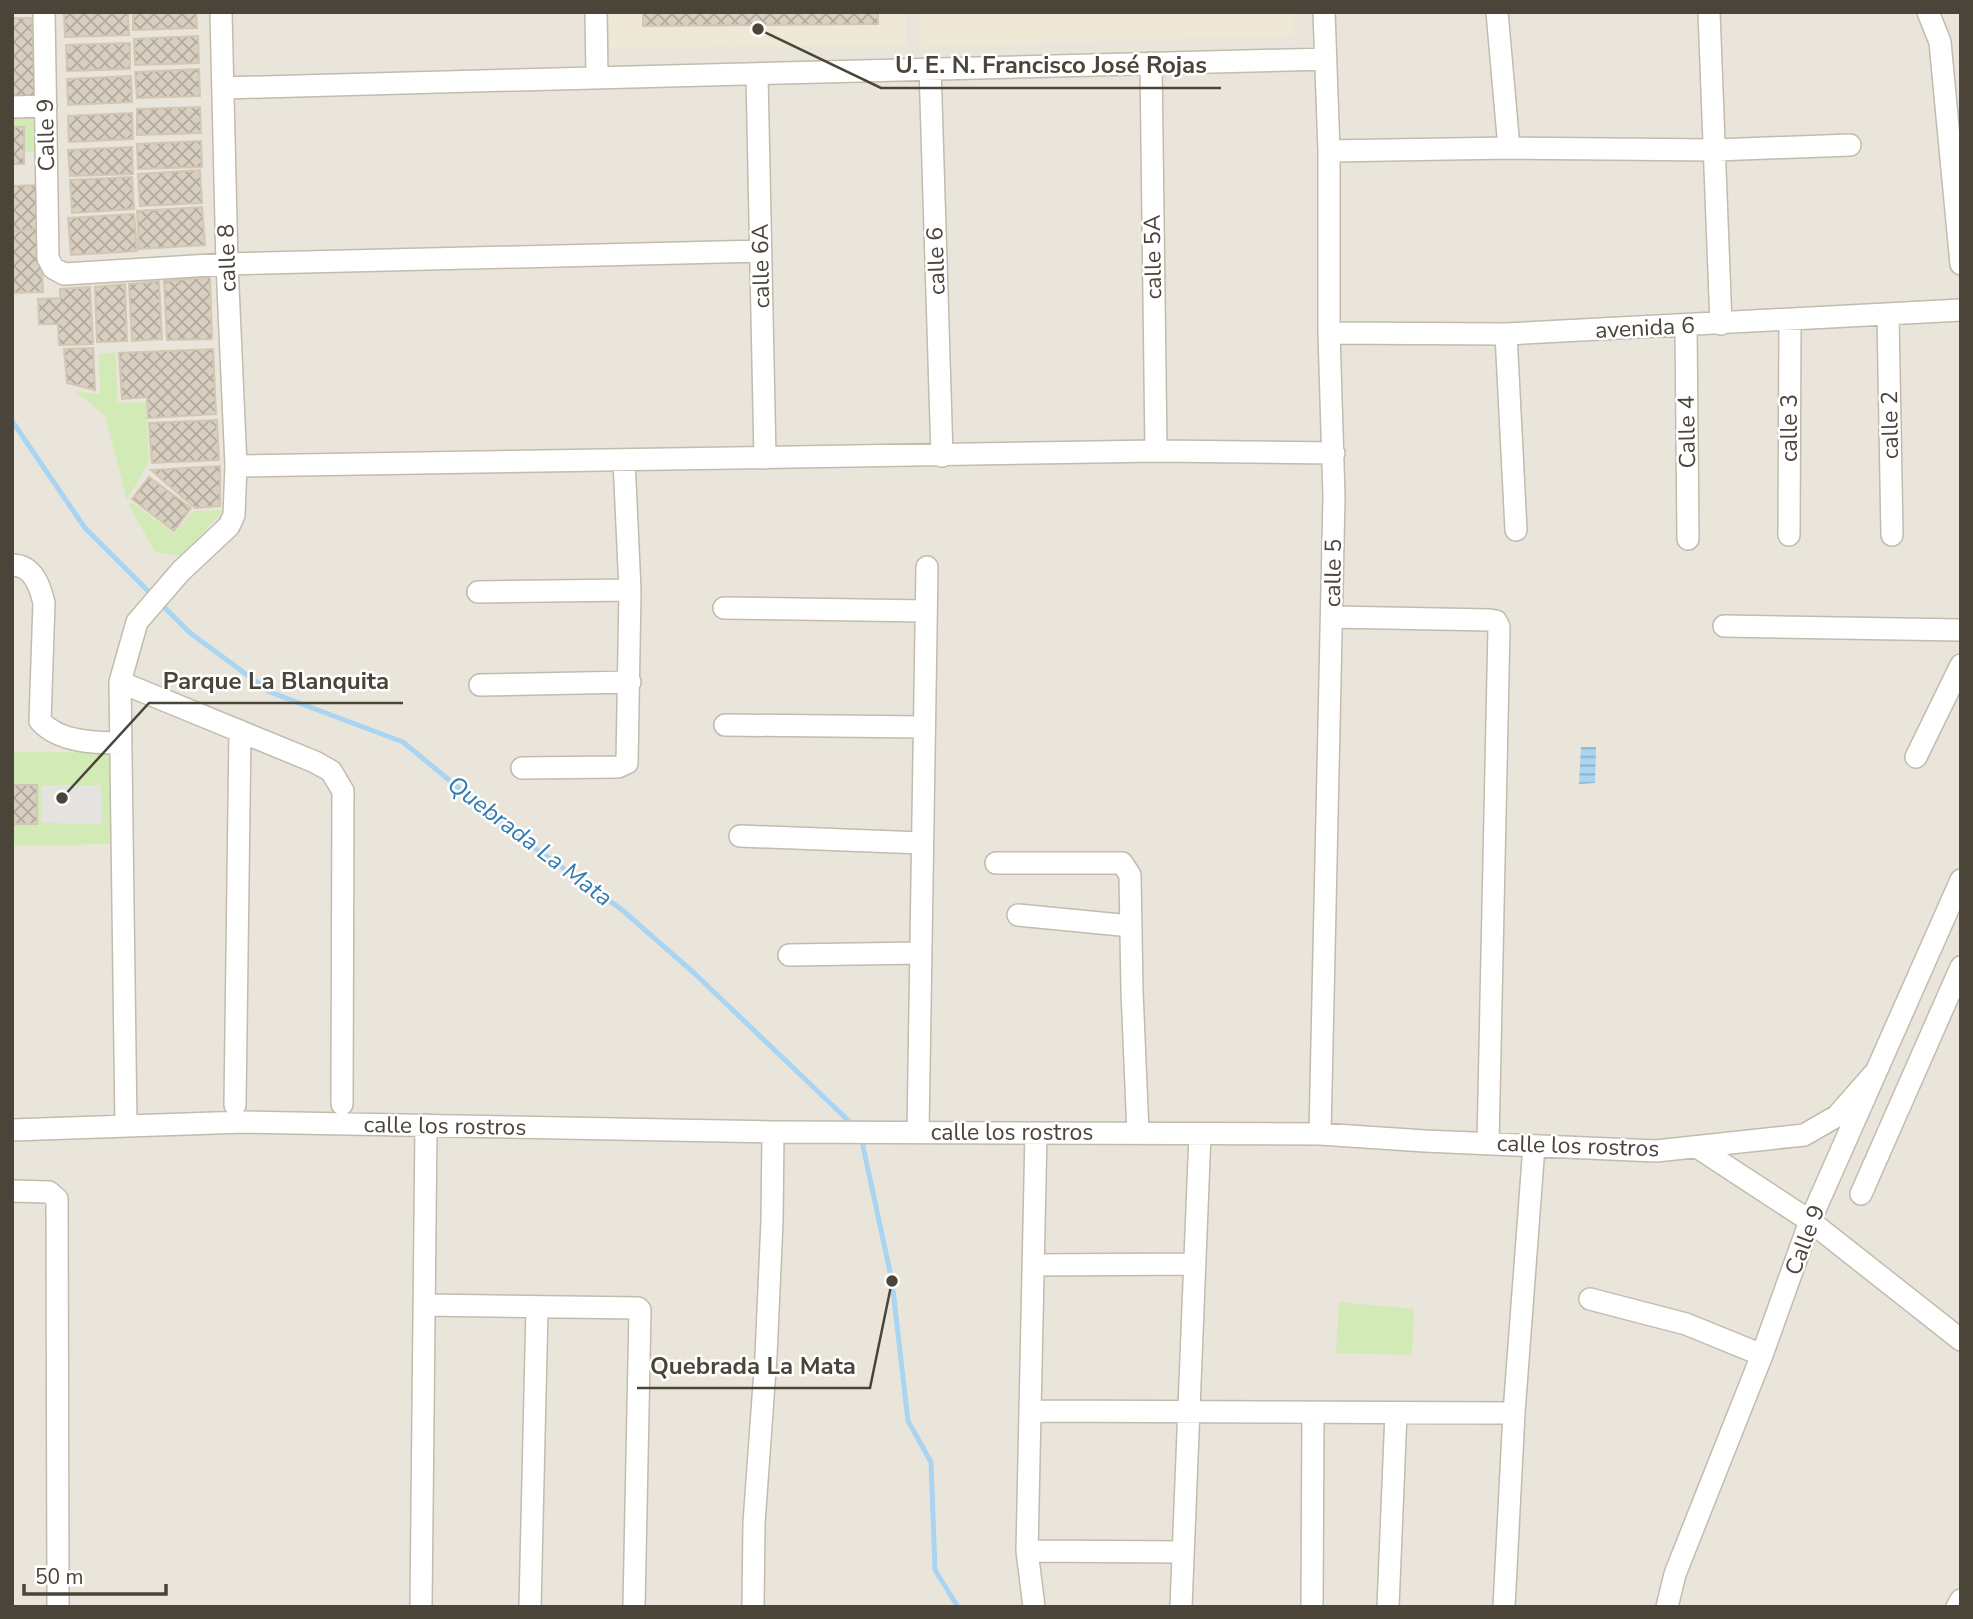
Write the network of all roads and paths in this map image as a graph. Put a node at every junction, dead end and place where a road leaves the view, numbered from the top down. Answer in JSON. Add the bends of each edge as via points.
{"nodes":[{"id":1,"x":44,"y":12,"type":"edge"},
{"id":2,"x":221,"y":12,"type":"edge"},
{"id":3,"x":596,"y":12,"type":"edge"},
{"id":4,"x":1324,"y":12,"type":"edge"},
{"id":5,"x":1497,"y":12,"type":"edge"},
{"id":6,"x":1709,"y":12,"type":"edge"},
{"id":7,"x":1928,"y":12,"type":"edge"},
{"id":8,"x":1325,"y":59,"type":"junction"},
{"id":9,"x":1151,"y":63,"type":"junction"},
{"id":10,"x":930,"y":67,"type":"junction"},
{"id":11,"x":757,"y":75,"type":"junction"},
{"id":12,"x":597,"y":77,"type":"junction"},
{"id":13,"x":224,"y":88,"type":"junction"},
{"id":14,"x":1954,"y":105,"type":"edge"},
{"id":15,"x":46,"y":106,"type":"junction"},
{"id":16,"x":12,"y":107,"type":"edge"},
{"id":17,"x":1850,"y":145,"type":"dead end"},
{"id":18,"x":1508,"y":148,"type":"junction"},
{"id":19,"x":1716,"y":150,"type":"junction"},
{"id":20,"x":1329,"y":151,"type":"junction"},
{"id":21,"x":761,"y":251,"type":"junction"},
{"id":22,"x":227,"y":264,"type":"junction"},
{"id":23,"x":1961,"y":264,"type":"edge"},
{"id":24,"x":1961,"y":310,"type":"edge"},
{"id":25,"x":1888,"y":315,"type":"junction"},
{"id":26,"x":1790,"y":320,"type":"junction"},
{"id":27,"x":1721,"y":324,"type":"junction"},
{"id":28,"x":1686,"y":326,"type":"junction"},
{"id":29,"x":1329,"y":333,"type":"junction"},
{"id":30,"x":1506,"y":334,"type":"junction"},
{"id":31,"x":1156,"y":451,"type":"junction"},
{"id":32,"x":1334,"y":453,"type":"junction"},
{"id":33,"x":942,"y":456,"type":"junction"},
{"id":34,"x":765,"y":458,"type":"junction"},
{"id":35,"x":624,"y":460,"type":"junction"},
{"id":36,"x":236,"y":466,"type":"junction"},
{"id":37,"x":1516,"y":530,"type":"dead end"},
{"id":38,"x":1789,"y":535,"type":"dead end"},
{"id":39,"x":1892,"y":535,"type":"dead end"},
{"id":40,"x":1688,"y":539,"type":"dead end"},
{"id":41,"x":12,"y":565,"type":"edge"},
{"id":42,"x":927,"y":567,"type":"dead end"},
{"id":43,"x":630,"y":590,"type":"junction"},
{"id":44,"x":478,"y":592,"type":"dead end"},
{"id":45,"x":724,"y":608,"type":"dead end"},
{"id":46,"x":926,"y":611,"type":"junction"},
{"id":47,"x":1332,"y":617,"type":"junction"},
{"id":48,"x":1724,"y":626,"type":"dead end"},
{"id":49,"x":1961,"y":630,"type":"edge"},
{"id":50,"x":1961,"y":664,"type":"edge"},
{"id":51,"x":120,"y":682,"type":"junction"},
{"id":52,"x":630,"y":682,"type":"junction"},
{"id":53,"x":480,"y":685,"type":"dead end"},
{"id":54,"x":725,"y":725,"type":"dead end"},
{"id":55,"x":924,"y":727,"type":"junction"},
{"id":56,"x":240,"y":731,"type":"junction"},
{"id":57,"x":121,"y":743,"type":"junction"},
{"id":58,"x":1916,"y":757,"type":"dead end"},
{"id":59,"x":522,"y":768,"type":"dead end"},
{"id":60,"x":740,"y":836,"type":"dead end"},
{"id":61,"x":922,"y":844,"type":"junction"},
{"id":62,"x":996,"y":863,"type":"dead end"},
{"id":63,"x":1961,"y":880,"type":"edge"},
{"id":64,"x":1017,"y":915,"type":"dead end"},
{"id":65,"x":1131,"y":926,"type":"junction"},
{"id":66,"x":921,"y":953,"type":"junction"},
{"id":67,"x":789,"y":955,"type":"dead end"},
{"id":68,"x":1961,"y":967,"type":"edge"},
{"id":69,"x":1873,"y":1075,"type":"junction"},
{"id":70,"x":342,"y":1104,"type":"dead end"},
{"id":71,"x":235,"y":1105,"type":"dead end"},
{"id":72,"x":426,"y":1125,"type":"junction"},
{"id":73,"x":126,"y":1126,"type":"junction"},
{"id":74,"x":12,"y":1130,"type":"edge"},
{"id":75,"x":773,"y":1132,"type":"junction"},
{"id":76,"x":918,"y":1132,"type":"junction"},
{"id":77,"x":1035,"y":1133,"type":"junction"},
{"id":78,"x":1138,"y":1133,"type":"junction"},
{"id":79,"x":1200,"y":1134,"type":"junction"},
{"id":80,"x":1320,"y":1134,"type":"junction"},
{"id":81,"x":1488,"y":1143,"type":"junction"},
{"id":82,"x":1534,"y":1146,"type":"junction"},
{"id":83,"x":1697,"y":1147,"type":"junction"},
{"id":84,"x":12,"y":1191,"type":"edge"},
{"id":85,"x":1861,"y":1194,"type":"dead end"},
{"id":86,"x":1810,"y":1221,"type":"junction"},
{"id":87,"x":1195,"y":1264,"type":"junction"},
{"id":88,"x":1033,"y":1265,"type":"junction"},
{"id":89,"x":1590,"y":1299,"type":"dead end"},
{"id":90,"x":424,"y":1305,"type":"junction"},
{"id":91,"x":537,"y":1308,"type":"junction"},
{"id":92,"x":1961,"y":1339,"type":"edge"},
{"id":93,"x":1762,"y":1355,"type":"junction"},
{"id":94,"x":1030,"y":1411,"type":"junction"},
{"id":95,"x":1189,"y":1412,"type":"junction"},
{"id":96,"x":1313,"y":1412,"type":"junction"},
{"id":97,"x":1396,"y":1413,"type":"junction"},
{"id":98,"x":1514,"y":1413,"type":"junction"},
{"id":99,"x":1027,"y":1551,"type":"junction"},
{"id":100,"x":1183,"y":1552,"type":"junction"},
{"id":101,"x":1961,"y":1600,"type":"edge"},
{"id":102,"x":58,"y":1607,"type":"edge"},
{"id":103,"x":421,"y":1607,"type":"edge"},
{"id":104,"x":530,"y":1607,"type":"edge"},
{"id":105,"x":634,"y":1607,"type":"edge"},
{"id":106,"x":753,"y":1607,"type":"edge"},
{"id":107,"x":1034,"y":1607,"type":"edge"},
{"id":108,"x":1181,"y":1607,"type":"edge"},
{"id":109,"x":1312,"y":1607,"type":"edge"},
{"id":110,"x":1388,"y":1607,"type":"edge"},
{"id":111,"x":1504,"y":1607,"type":"edge"},
{"id":112,"x":1668,"y":1607,"type":"edge"},
{"id":113,"x":1957,"y":1607,"type":"edge"}],
"edges":[{"from":1,"to":15,"type":"street","name":"Calle 9"},
{"from":2,"to":13,"type":"street","name":"calle 8"},
{"from":3,"to":12,"type":"street"},
{"from":4,"to":8,"type":"street","name":"calle 5"},
{"from":5,"to":18,"type":"street"},
{"from":6,"to":19,"type":"street"},
{"from":7,"to":14,"type":"street","via":[[1940,41]]},
{"from":8,"to":9,"type":"street"},
{"from":8,"to":20,"type":"street","name":"calle 5"},
{"from":9,"to":10,"type":"street"},
{"from":9,"to":31,"type":"street","name":"calle 5A"},
{"from":10,"to":11,"type":"street"},
{"from":10,"to":33,"type":"street","name":"calle 6"},
{"from":11,"to":12,"type":"street"},
{"from":11,"to":21,"type":"street","name":"calle 6A"},
{"from":12,"to":13,"type":"street"},
{"from":13,"to":22,"type":"street","name":"calle 8"},
{"from":14,"to":23,"type":"street"},
{"from":15,"to":16,"type":"street"},
{"from":15,"to":22,"type":"street","name":"Calle 9","via":[[48,258],[52,268],[64,274]]},
{"from":17,"to":19,"type":"street"},
{"from":18,"to":19,"type":"street"},
{"from":18,"to":20,"type":"street"},
{"from":19,"to":27,"type":"street"},
{"from":20,"to":29,"type":"street","name":"calle 5"},
{"from":21,"to":22,"type":"street"},
{"from":21,"to":34,"type":"street","name":"calle 6A"},
{"from":22,"to":36,"type":"street","name":"calle 8"},
{"from":24,"to":25,"type":"street","name":"avenida 6"},
{"from":25,"to":26,"type":"street","name":"avenida 6"},
{"from":25,"to":39,"type":"street","name":"calle 2"},
{"from":26,"to":27,"type":"street","name":"avenida 6"},
{"from":26,"to":38,"type":"street","name":"calle 3"},
{"from":27,"to":28,"type":"street","name":"avenida 6"},
{"from":28,"to":30,"type":"street","name":"avenida 6"},
{"from":28,"to":40,"type":"street","name":"Calle 4"},
{"from":29,"to":30,"type":"street","name":"avenida 6"},
{"from":29,"to":32,"type":"street","name":"calle 5"},
{"from":30,"to":37,"type":"street"},
{"from":31,"to":32,"type":"street"},
{"from":31,"to":33,"type":"street"},
{"from":32,"to":47,"type":"street","name":"calle 5"},
{"from":33,"to":34,"type":"street"},
{"from":34,"to":35,"type":"street"},
{"from":35,"to":36,"type":"street"},
{"from":35,"to":43,"type":"street"},
{"from":36,"to":51,"type":"street","name":"calle 8","via":[[234,515],[229,526],[181,571],[137,622]]},
{"from":41,"to":57,"type":"street","via":[[29,571],[40,585],[44,603],[40,721],[47,729],[69,737]]},
{"from":42,"to":46,"type":"street"},
{"from":43,"to":44,"type":"street"},
{"from":43,"to":52,"type":"street"},
{"from":45,"to":46,"type":"street"},
{"from":46,"to":55,"type":"street"},
{"from":47,"to":80,"type":"street","name":"calle 5"},
{"from":47,"to":81,"type":"street","via":[[1490,620],[1499,627]]},
{"from":48,"to":49,"type":"street"},
{"from":50,"to":58,"type":"street"},
{"from":51,"to":56,"type":"street"},
{"from":51,"to":57,"type":"street"},
{"from":52,"to":53,"type":"street"},
{"from":52,"to":59,"type":"street","via":[[627,763],[618,767]]},
{"from":54,"to":55,"type":"street"},
{"from":55,"to":61,"type":"street"},
{"from":56,"to":70,"type":"street","via":[[316,762],[331,771],[344,791]]},
{"from":56,"to":71,"type":"street"},
{"from":57,"to":73,"type":"street"},
{"from":60,"to":61,"type":"street"},
{"from":61,"to":66,"type":"street"},
{"from":62,"to":65,"type":"street","via":[[1122,863],[1130,875]]},
{"from":63,"to":69,"type":"street","name":"Calle 9"},
{"from":64,"to":65,"type":"street"},
{"from":65,"to":78,"type":"street"},
{"from":66,"to":67,"type":"street"},
{"from":66,"to":76,"type":"street"},
{"from":68,"to":85,"type":"street"},
{"from":69,"to":83,"type":"street","name":"calle los rostros","via":[[1837,1116],[1804,1135]]},
{"from":69,"to":86,"type":"street","name":"Calle 9"},
{"from":72,"to":73,"type":"street","name":"calle los rostros","via":[[244,1122]]},
{"from":72,"to":75,"type":"street","name":"calle los rostros"},
{"from":72,"to":90,"type":"street"},
{"from":73,"to":74,"type":"street","name":"calle los rostros"},
{"from":75,"to":76,"type":"street","name":"calle los rostros"},
{"from":75,"to":106,"type":"street"},
{"from":76,"to":77,"type":"street","name":"calle los rostros"},
{"from":77,"to":78,"type":"street","name":"calle los rostros"},
{"from":77,"to":88,"type":"street"},
{"from":78,"to":79,"type":"street","name":"calle los rostros"},
{"from":79,"to":80,"type":"street","name":"calle los rostros"},
{"from":79,"to":87,"type":"street"},
{"from":80,"to":81,"type":"street","name":"calle los rostros"},
{"from":81,"to":82,"type":"street","name":"calle los rostros"},
{"from":82,"to":83,"type":"street","name":"calle los rostros","via":[[1656,1151]]},
{"from":82,"to":98,"type":"street"},
{"from":83,"to":86,"type":"street"},
{"from":84,"to":102,"type":"street","via":[[49,1192],[57,1199]]},
{"from":86,"to":92,"type":"street"},
{"from":86,"to":93,"type":"street","name":"Calle 9"},
{"from":87,"to":88,"type":"street"},
{"from":87,"to":95,"type":"street"},
{"from":88,"to":94,"type":"street"},
{"from":89,"to":93,"type":"street","via":[[1686,1324]]},
{"from":90,"to":91,"type":"street"},
{"from":90,"to":103,"type":"street"},
{"from":91,"to":104,"type":"street"},
{"from":91,"to":105,"type":"street","via":[[640,1310]]},
{"from":93,"to":112,"type":"street","name":"Calle 9","via":[[1675,1574]]},
{"from":94,"to":95,"type":"street"},
{"from":94,"to":99,"type":"street"},
{"from":95,"to":96,"type":"street"},
{"from":95,"to":100,"type":"street"},
{"from":96,"to":97,"type":"street"},
{"from":96,"to":109,"type":"street"},
{"from":97,"to":98,"type":"street"},
{"from":97,"to":110,"type":"street"},
{"from":98,"to":111,"type":"street"},
{"from":99,"to":100,"type":"street"},
{"from":99,"to":107,"type":"street"},
{"from":100,"to":108,"type":"street"},
{"from":101,"to":113,"type":"street"}]}
